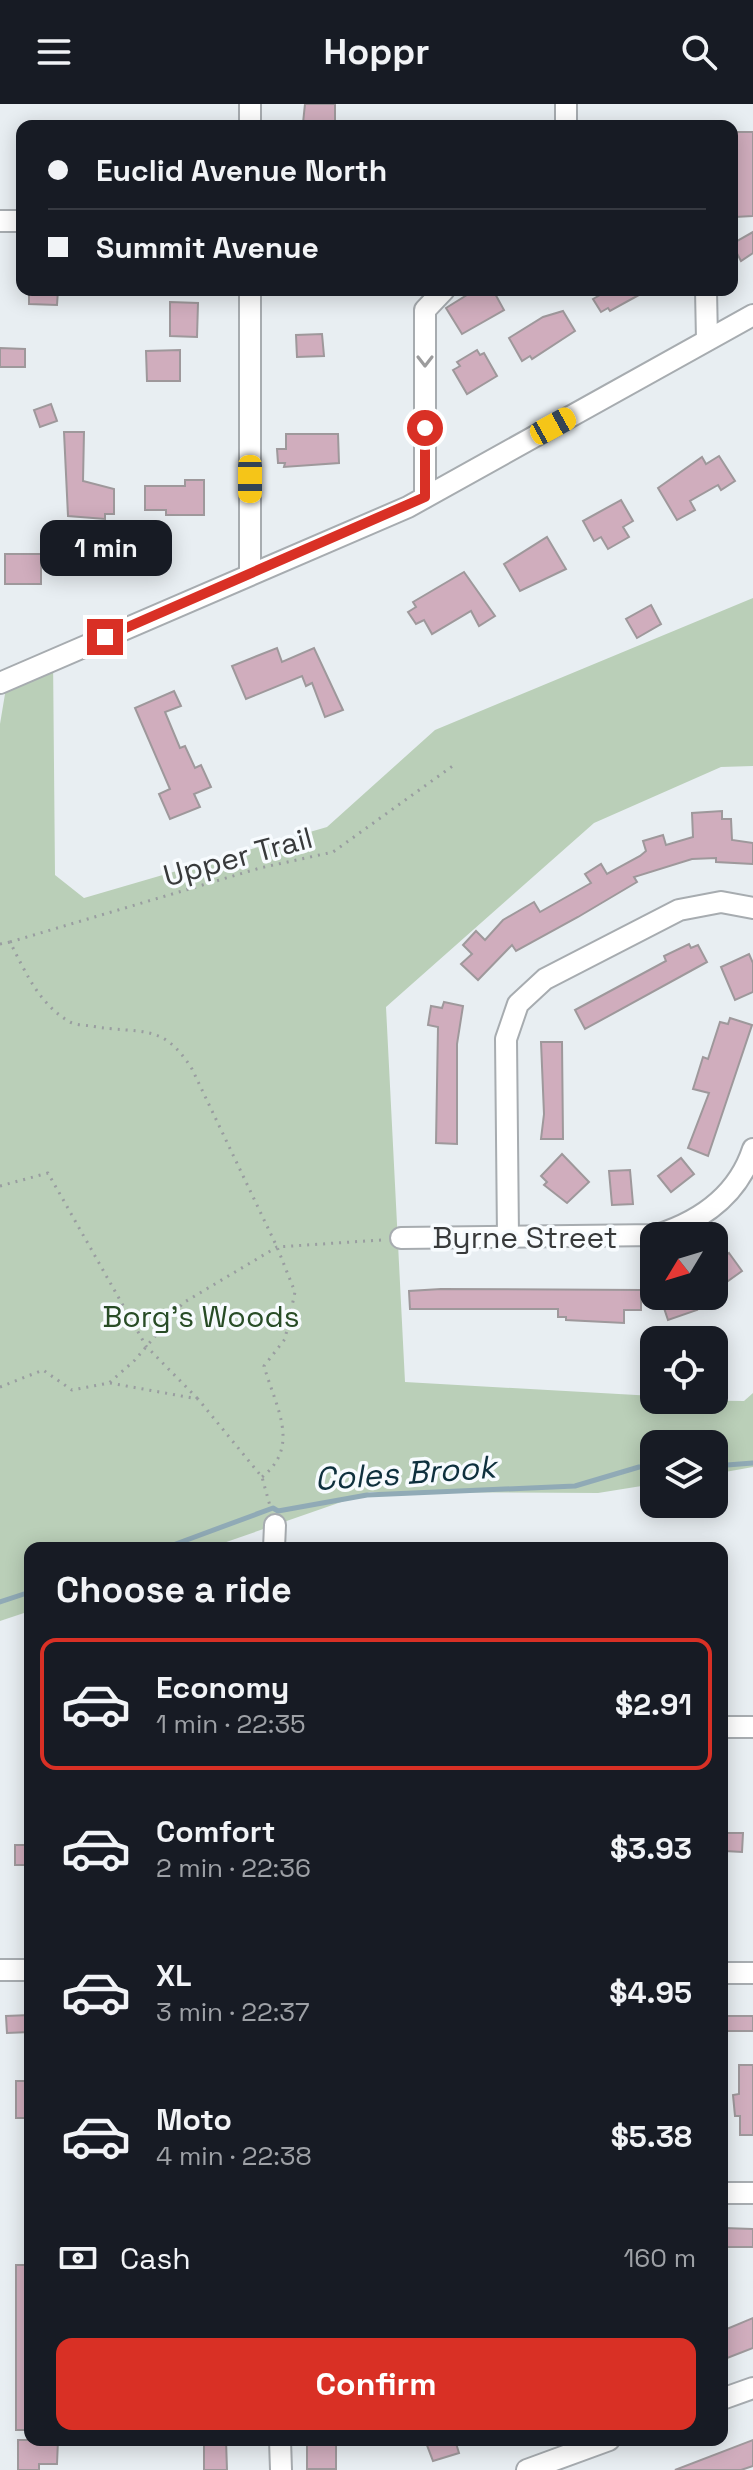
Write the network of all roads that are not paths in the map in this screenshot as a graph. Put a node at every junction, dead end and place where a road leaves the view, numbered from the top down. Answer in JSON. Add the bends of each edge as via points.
{"nodes":[{"id":1,"x":250,"y":296,"type":"edge"},
{"id":2,"x":438,"y":296,"type":"edge"},
{"id":3,"x":706,"y":296,"type":"edge"},
{"id":4,"x":753,"y":315,"type":"edge"},
{"id":5,"x":707,"y":340,"type":"junction"},
{"id":6,"x":425,"y":497,"type":"junction"},
{"id":7,"x":250,"y":574,"type":"junction"},
{"id":8,"x":0,"y":683,"type":"edge"},
{"id":9,"x":753,"y":908,"type":"edge"},
{"id":10,"x":753,"y":1149,"type":"edge"},
{"id":11,"x":508,"y":1237,"type":"junction"},
{"id":12,"x":401,"y":1238,"type":"road end"},
{"id":13,"x":275,"y":1525,"type":"road end"},
{"id":14,"x":274,"y":1542,"type":"edge"},
{"id":15,"x":728,"y":1727,"type":"edge"},
{"id":16,"x":753,"y":1727,"type":"edge"},
{"id":17,"x":0,"y":1970,"type":"edge"},
{"id":18,"x":24,"y":1970,"type":"edge"},
{"id":19,"x":728,"y":1973,"type":"edge"},
{"id":20,"x":753,"y":1973,"type":"edge"},
{"id":21,"x":728,"y":2193,"type":"edge"},
{"id":22,"x":753,"y":2193,"type":"edge"},
{"id":23,"x":753,"y":2388,"type":"edge"},
{"id":24,"x":728,"y":2397,"type":"edge"},
{"id":25,"x":280,"y":2446,"type":"edge"},
{"id":26,"x":598,"y":2446,"type":"edge"},
{"id":27,"x":568,"y":2463,"type":"edge"},
{"id":28,"x":281,"y":2470,"type":"edge"},
{"id":29,"x":527,"y":2470,"type":"edge"}],
"edges":[{"from":1,"to":7,"type":"street"},
{"from":2,"to":6,"type":"street","one_way":true,"via":[[425,310]]},
{"from":3,"to":5,"type":"street"},
{"from":4,"to":5,"type":"street"},
{"from":5,"to":6,"type":"street"},
{"from":6,"to":7,"type":"street"},
{"from":7,"to":8,"type":"street"},
{"from":9,"to":11,"type":"street","via":[[721,902],[679,910],[545,979],[518,1004],[506,1039]]},
{"from":10,"to":11,"type":"street","name":"Byrne Street","via":[[720,1202],[681,1227],[632,1237]]},
{"from":11,"to":12,"type":"street","name":"Byrne Street"},
{"from":13,"to":14,"type":"street"},
{"from":15,"to":16,"type":"street"},
{"from":17,"to":18,"type":"street"},
{"from":19,"to":20,"type":"street"},
{"from":21,"to":22,"type":"street"},
{"from":23,"to":24,"type":"street"},
{"from":25,"to":28,"type":"street"},
{"from":26,"to":27,"type":"street"},
{"from":27,"to":29,"type":"street"}]}
